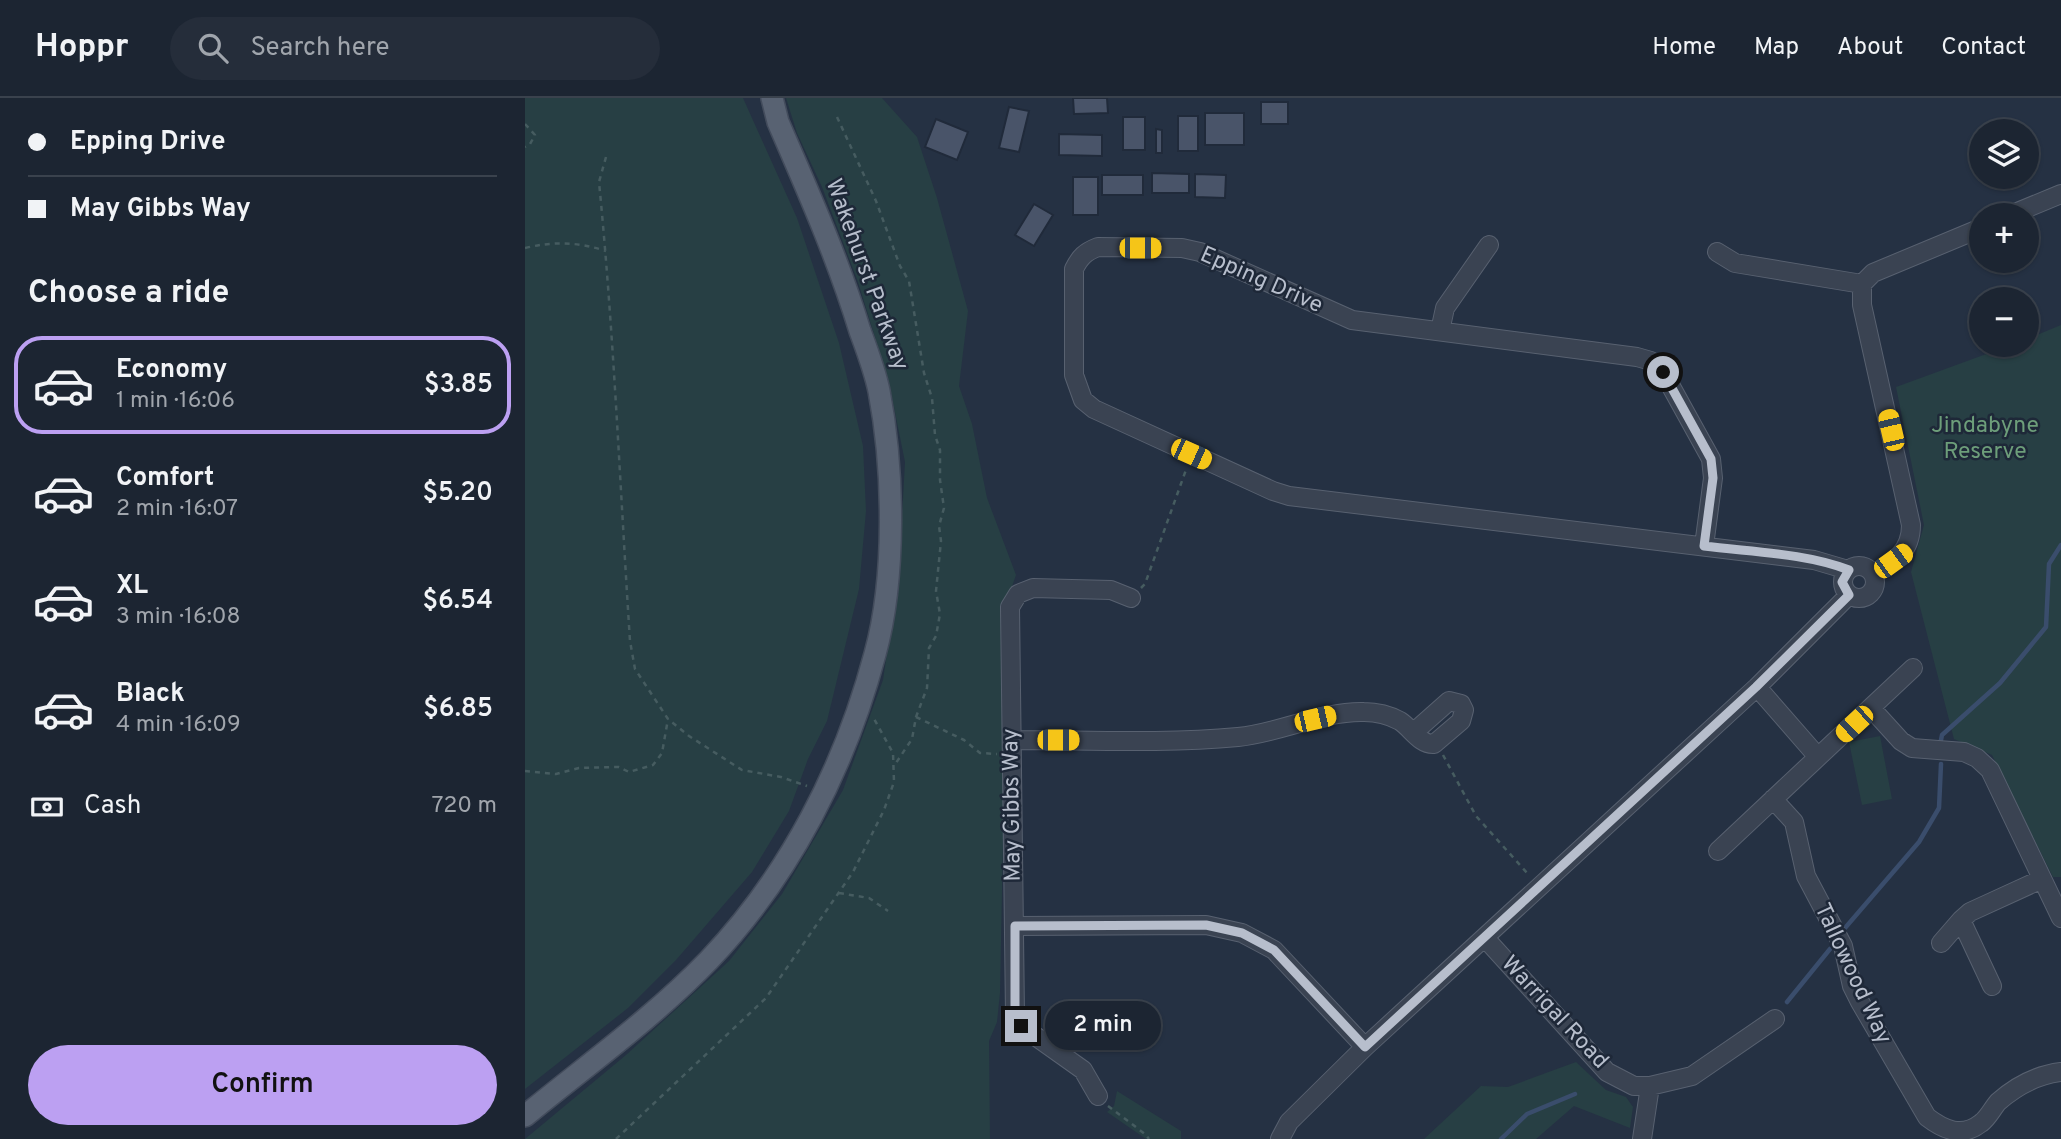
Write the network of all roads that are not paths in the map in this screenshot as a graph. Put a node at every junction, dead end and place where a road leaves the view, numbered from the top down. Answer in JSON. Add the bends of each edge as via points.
{"nodes":[{"id":1,"x":762,"y":98,"type":"edge"},
{"id":2,"x":772,"y":98,"type":"edge"},
{"id":3,"x":778,"y":122,"type":"junction"},
{"id":4,"x":2061,"y":194,"type":"edge"},
{"id":5,"x":2039,"y":203,"type":"edge"},
{"id":6,"x":1969,"y":233,"type":"edge"},
{"id":7,"x":1489,"y":245,"type":"dead end"},
{"id":8,"x":1717,"y":252,"type":"dead end"},
{"id":9,"x":1862,"y":284,"type":"junction"},
{"id":10,"x":1440,"y":331,"type":"junction"},
{"id":11,"x":1704,"y":546,"type":"junction"},
{"id":12,"x":1849,"y":570,"type":"junction"},
{"id":13,"x":1873,"y":574,"type":"junction"},
{"id":14,"x":1849,"y":595,"type":"junction"},
{"id":15,"x":1131,"y":598,"type":"road end"},
{"id":16,"x":1913,"y":668,"type":"dead end"},
{"id":17,"x":1756,"y":687,"type":"junction"},
{"id":18,"x":1871,"y":708,"type":"junction"},
{"id":19,"x":1414,"y":732,"type":"junction"},
{"id":20,"x":1013,"y":747,"type":"junction"},
{"id":21,"x":1818,"y":757,"type":"junction"},
{"id":22,"x":1773,"y":799,"type":"junction"},
{"id":23,"x":1718,"y":851,"type":"dead end"},
{"id":24,"x":2042,"y":879,"type":"junction"},
{"id":25,"x":2061,"y":918,"type":"edge"},
{"id":26,"x":1961,"y":920,"type":"junction"},
{"id":27,"x":1015,"y":926,"type":"junction"},
{"id":28,"x":1485,"y":937,"type":"junction"},
{"id":29,"x":1941,"y":943,"type":"dead end"},
{"id":30,"x":1992,"y":986,"type":"dead end"},
{"id":31,"x":1775,"y":1019,"type":"dead end"},
{"id":32,"x":1365,"y":1047,"type":"junction"},
{"id":33,"x":2061,"y":1072,"type":"edge"},
{"id":34,"x":1650,"y":1086,"type":"junction"},
{"id":35,"x":1097,"y":1097,"type":"road end"},
{"id":36,"x":525,"y":1116,"type":"edge"},
{"id":37,"x":1280,"y":1139,"type":"edge"},
{"id":38,"x":1642,"y":1139,"type":"edge"}],
"edges":[{"from":1,"to":3,"type":"main road","name":"Wakehurst Parkway"},
{"from":2,"to":3,"type":"main road","name":"Wakehurst Parkway"},
{"from":3,"to":36,"type":"main road","name":"Wakehurst Parkway","via":[[848,292],[879,390],[891,495],[887,581],[876,653],[844,749],[782,870],[750,913],[709,959],[624,1038]]},
{"from":4,"to":5,"type":"street"},
{"from":6,"to":9,"type":"street","via":[[1873,273]]},
{"from":7,"to":10,"type":"street","via":[[1445,307]]},
{"from":8,"to":9,"type":"street","via":[[1735,263]]},
{"from":9,"to":13,"type":"street","via":[[1862,305],[1911,525],[1905,553]]},
{"from":10,"to":11,"type":"street","name":"Epping Drive","via":[[1650,361],[1663,372],[1711,459],[1713,478]]},
{"from":10,"to":11,"type":"street","name":"Epping Drive","via":[[1352,320],[1182,248],[1098,247],[1079,258],[1074,269],[1074,375],[1083,400],[1191,454],[1289,496]]},
{"from":11,"to":12,"type":"street","name":"Epping Drive","via":[[1814,560]]},
{"from":12,"to":13,"type":"street","via":[[1865,567]]},
{"from":12,"to":14,"type":"street","via":[[1842,582]]},
{"from":13,"to":14,"type":"street","via":[[1875,586],[1869,595],[1859,599]]},
{"from":14,"to":17,"type":"street"},
{"from":15,"to":20,"type":"street","name":"May Gibbs Way","via":[[1111,590],[1033,587],[1018,594],[1010,607]]},
{"from":16,"to":18,"type":"street"},
{"from":17,"to":21,"type":"street"},
{"from":17,"to":28,"type":"street"},
{"from":18,"to":21,"type":"street"},
{"from":18,"to":24,"type":"street","via":[[1912,748],[1964,752],[1990,770]]},
{"from":19,"to":19,"type":"street","via":[[1444,704],[1461,704],[1465,715],[1439,742],[1428,745]]},
{"from":19,"to":20,"type":"street","via":[[1385,715],[1365,712],[1340,713],[1241,737]]},
{"from":20,"to":27,"type":"street","name":"May Gibbs Way"},
{"from":21,"to":22,"type":"street"},
{"from":22,"to":23,"type":"street"},
{"from":22,"to":33,"type":"street","name":"Tallowood Way","via":[[1794,822],[1806,876],[1843,946],[1852,986],[1927,1117],[1941,1128],[1969,1130],[2021,1085]]},
{"from":24,"to":25,"type":"street"},
{"from":24,"to":26,"type":"street"},
{"from":26,"to":29,"type":"street"},
{"from":26,"to":30,"type":"street"},
{"from":27,"to":32,"type":"street","via":[[1206,925],[1242,933],[1274,950]]},
{"from":27,"to":35,"type":"street","name":"May Gibbs Way","via":[[1015,1016],[1021,1026],[1083,1070]]},
{"from":28,"to":32,"type":"street"},
{"from":28,"to":34,"type":"street","name":"Warrigal Road","via":[[1607,1072],[1634,1086]]},
{"from":31,"to":34,"type":"street","name":"Warrigal Road","via":[[1692,1076]]},
{"from":32,"to":37,"type":"street","via":[[1289,1122]]},
{"from":34,"to":38,"type":"street"}]}
